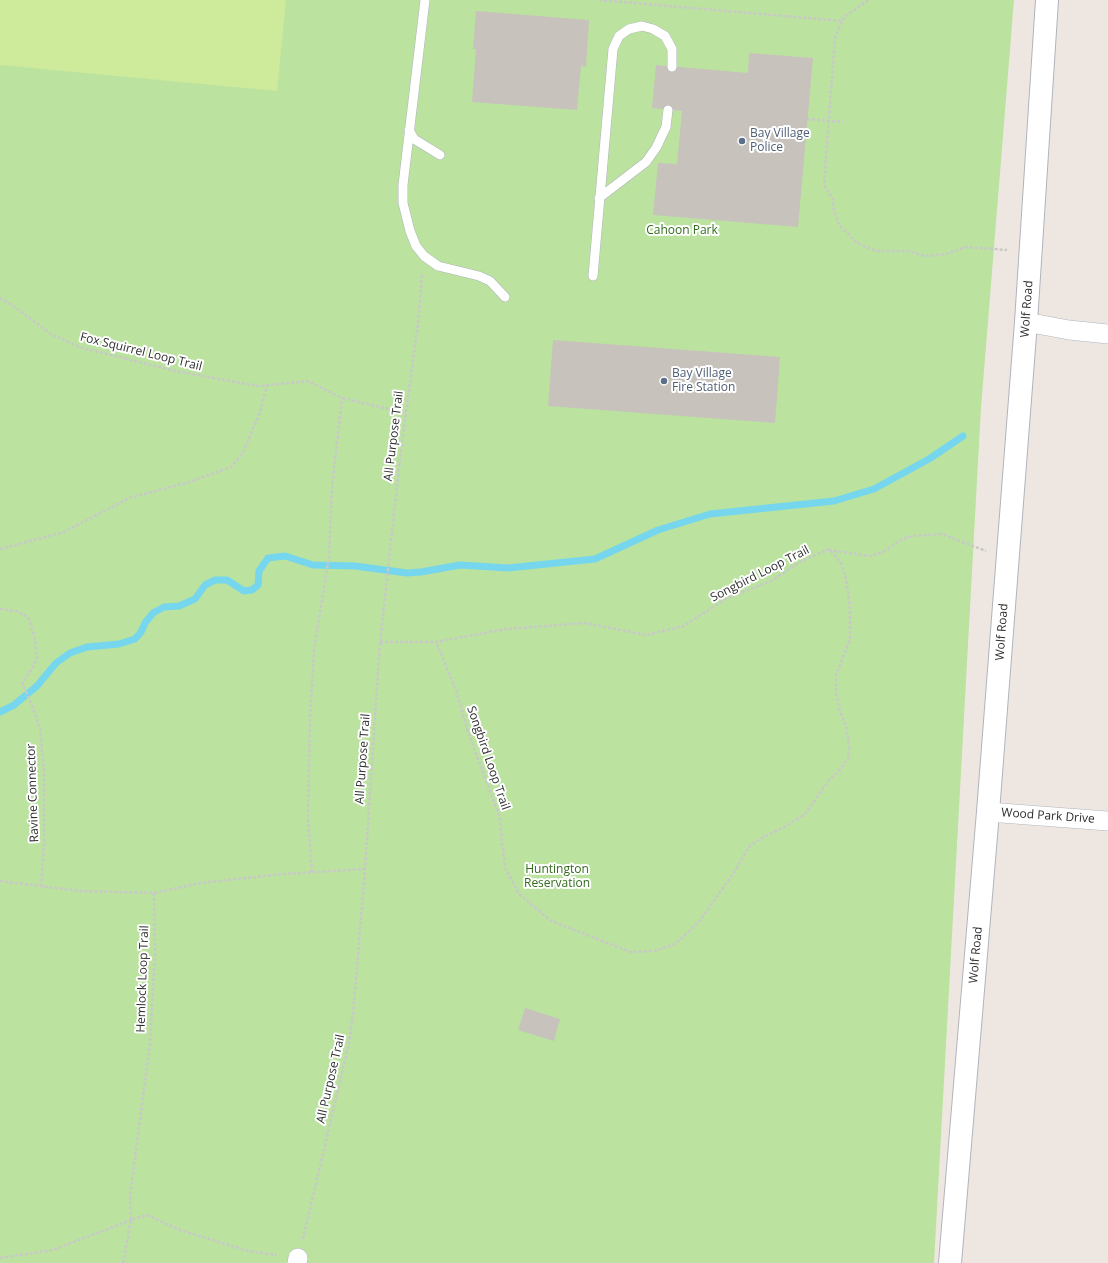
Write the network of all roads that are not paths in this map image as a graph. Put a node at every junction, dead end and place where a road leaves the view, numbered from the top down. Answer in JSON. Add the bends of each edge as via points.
{"nodes":[{"id":1,"x":425,"y":0,"type":"edge"},
{"id":2,"x":1047,"y":0,"type":"edge"},
{"id":3,"x":672,"y":67,"type":"dead end"},
{"id":4,"x":668,"y":110,"type":"dead end"},
{"id":5,"x":409,"y":130,"type":"junction"},
{"id":6,"x":440,"y":155,"type":"dead end"},
{"id":7,"x":599,"y":198,"type":"junction"},
{"id":8,"x":593,"y":276,"type":"dead end"},
{"id":9,"x":505,"y":297,"type":"dead end"},
{"id":10,"x":1026,"y":322,"type":"junction"},
{"id":11,"x":1108,"y":334,"type":"edge"},
{"id":12,"x":988,"y":812,"type":"junction"},
{"id":13,"x":1108,"y":821,"type":"edge"},
{"id":14,"x":950,"y":1263,"type":"edge"}],
"edges":[{"from":1,"to":5,"type":"lane"},
{"from":2,"to":10,"type":"street","name":"Wolf Road"},
{"from":3,"to":7,"type":"lane","via":[[672,49],[665,36],[653,28],[642,26],[628,29],[619,36],[613,50]]},
{"from":4,"to":7,"type":"lane","via":[[666,127],[646,162]]},
{"from":5,"to":6,"type":"lane","via":[[414,139]]},
{"from":5,"to":9,"type":"lane","via":[[403,203],[416,246],[424,256],[438,266],[490,281]]},
{"from":7,"to":8,"type":"lane"},
{"from":10,"to":11,"type":"street"},
{"from":10,"to":12,"type":"street","name":"Wolf Road"},
{"from":12,"to":13,"type":"street","name":"Wood Park Drive"},
{"from":12,"to":14,"type":"street","name":"Wolf Road"}]}
